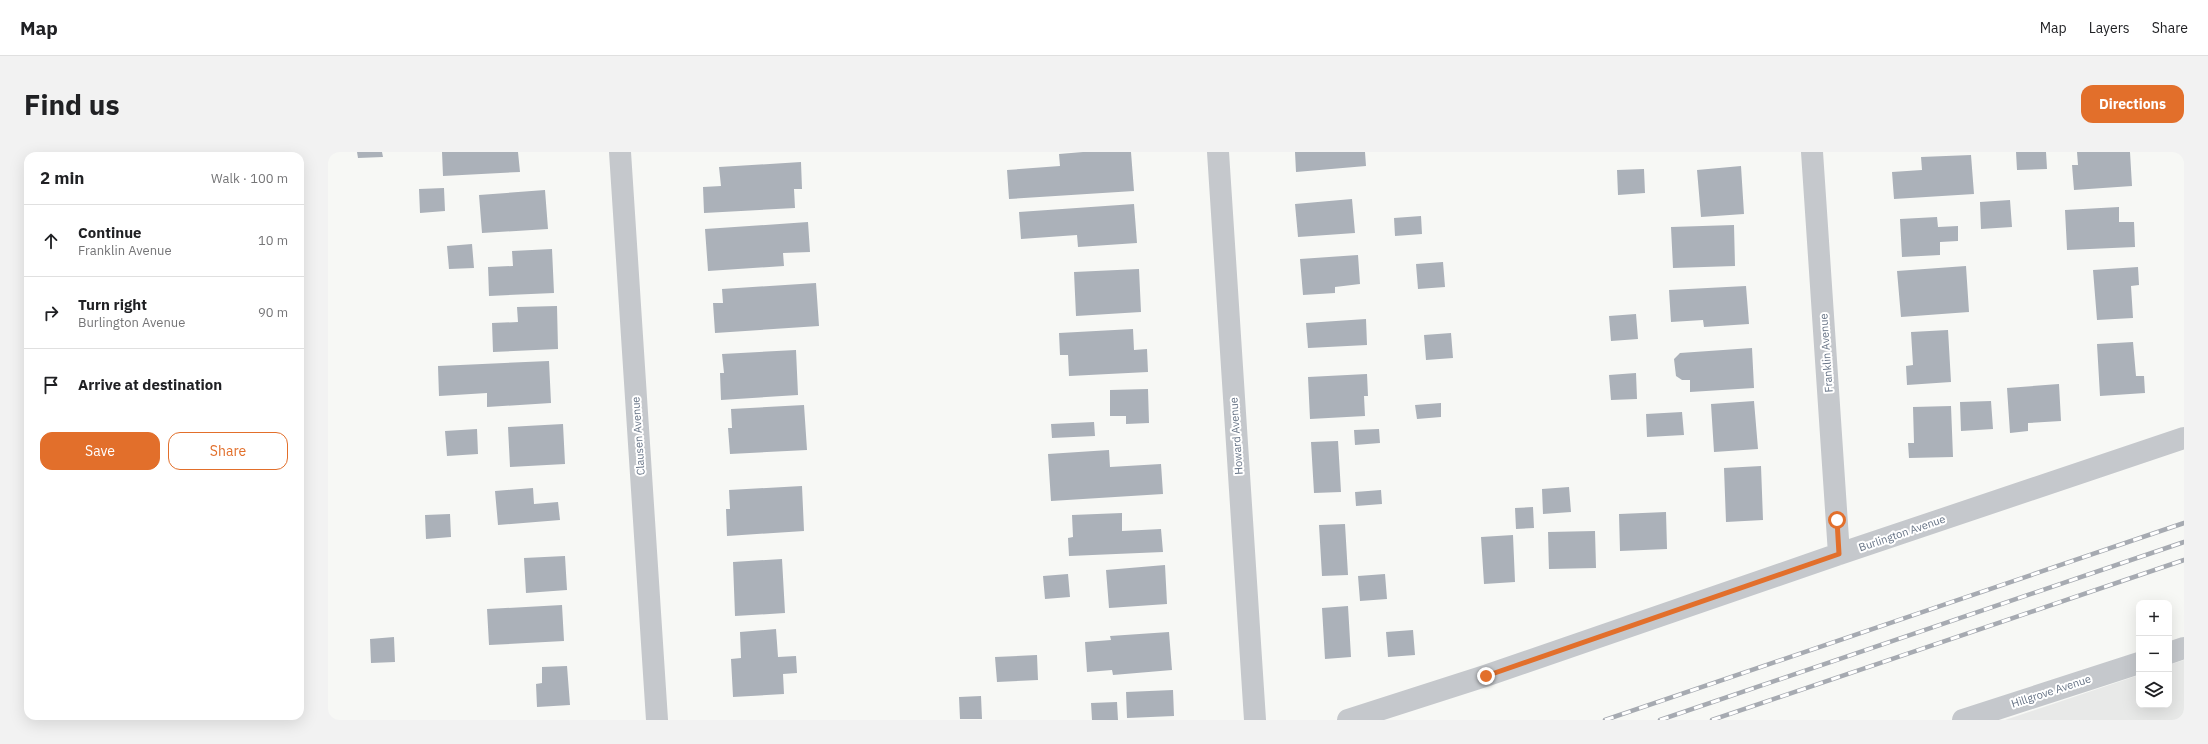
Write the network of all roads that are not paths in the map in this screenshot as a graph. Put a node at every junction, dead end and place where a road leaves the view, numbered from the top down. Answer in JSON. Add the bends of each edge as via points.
{"nodes":[{"id":1,"x":620,"y":152,"type":"edge"},
{"id":2,"x":1218,"y":152,"type":"edge"},
{"id":3,"x":1812,"y":152,"type":"edge"},
{"id":4,"x":2184,"y":438,"type":"edge"},
{"id":5,"x":1839,"y":554,"type":"junction"},
{"id":6,"x":2184,"y":648,"type":"edge"},
{"id":7,"x":2172,"y":652,"type":"edge"},
{"id":8,"x":2136,"y":664,"type":"edge"},
{"id":9,"x":657,"y":720,"type":"edge"},
{"id":10,"x":1255,"y":720,"type":"edge"},
{"id":11,"x":1348,"y":720,"type":"edge"},
{"id":12,"x":1963,"y":720,"type":"edge"}],
"edges":[{"from":1,"to":9,"type":"street","name":"Clausen Avenue"},
{"from":2,"to":10,"type":"street","name":"Howard Avenue"},
{"from":3,"to":5,"type":"street","name":"Franklin Avenue"},
{"from":4,"to":5,"type":"street","name":"Burlington Avenue"},
{"from":5,"to":11,"type":"street","name":"Burlington Avenue","via":[[1486,676]]},
{"from":6,"to":7,"type":"street"},
{"from":8,"to":12,"type":"street","name":"Hillgrove Avenue"}]}
